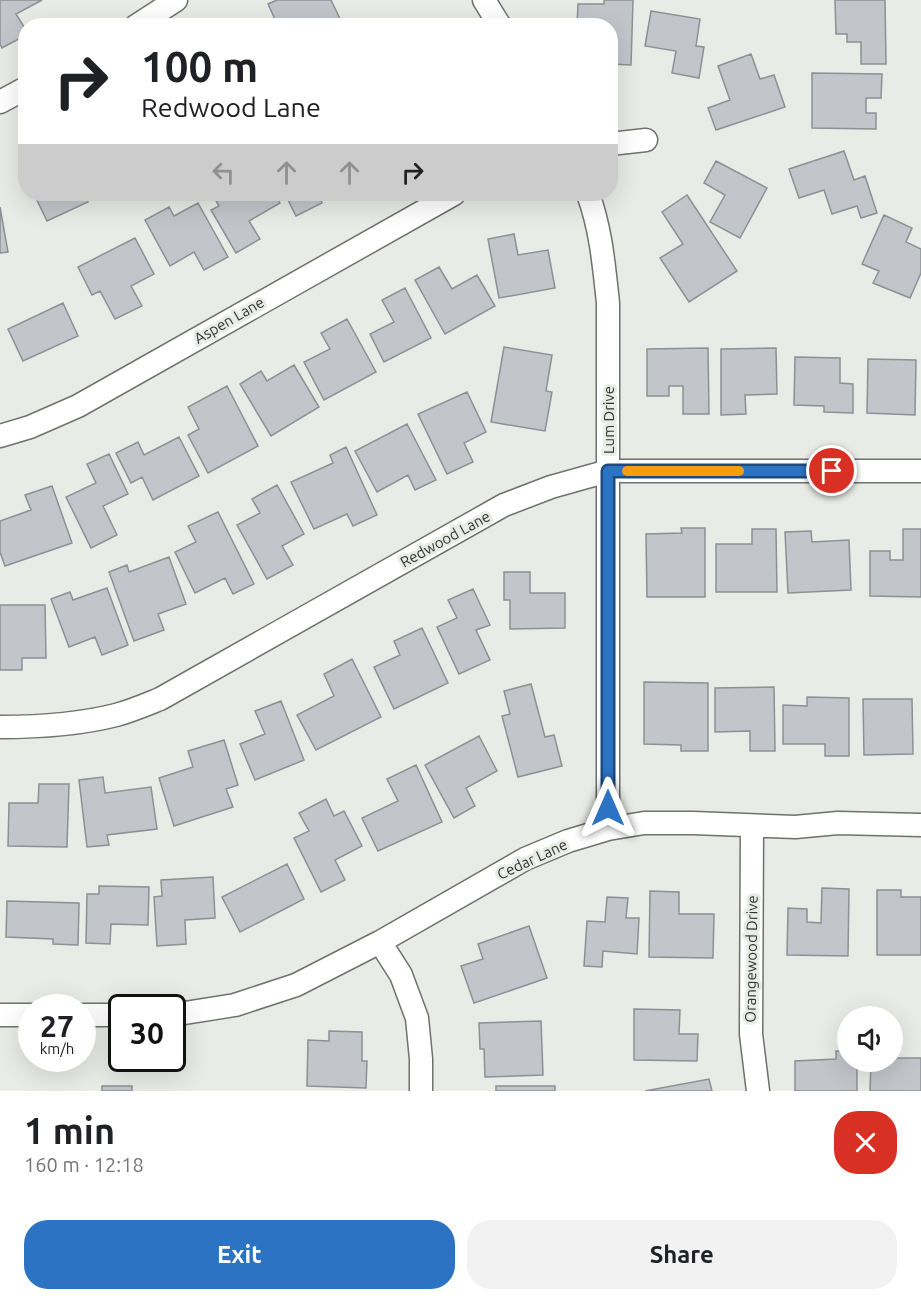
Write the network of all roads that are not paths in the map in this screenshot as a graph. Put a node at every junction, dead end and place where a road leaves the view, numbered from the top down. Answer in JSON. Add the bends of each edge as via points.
{"nodes":[{"id":1,"x":176,"y":0,"type":"edge"},
{"id":2,"x":484,"y":0,"type":"edge"},
{"id":3,"x":148,"y":18,"type":"edge"},
{"id":4,"x":495,"y":18,"type":"edge"},
{"id":5,"x":18,"y":92,"type":"edge"},
{"id":6,"x":0,"y":102,"type":"edge"},
{"id":7,"x":646,"y":140,"type":"dead end"},
{"id":8,"x":618,"y":143,"type":"edge"},
{"id":9,"x":442,"y":201,"type":"edge"},
{"id":10,"x":590,"y":201,"type":"edge"},
{"id":11,"x":0,"y":436,"type":"edge"},
{"id":12,"x":608,"y":471,"type":"junction"},
{"id":13,"x":921,"y":471,"type":"edge"},
{"id":14,"x":0,"y":727,"type":"edge"},
{"id":15,"x":921,"y":825,"type":"edge"},
{"id":16,"x":752,"y":826,"type":"junction"},
{"id":17,"x":608,"y":829,"type":"junction"},
{"id":18,"x":380,"y":942,"type":"junction"},
{"id":19,"x":186,"y":1013,"type":"edge"},
{"id":20,"x":0,"y":1015,"type":"edge"},
{"id":21,"x":18,"y":1015,"type":"edge"},
{"id":22,"x":421,"y":1091,"type":"edge"},
{"id":23,"x":758,"y":1091,"type":"edge"}],
"edges":[{"from":1,"to":3,"type":"street"},
{"from":2,"to":4,"type":"street"},
{"from":5,"to":6,"type":"street"},
{"from":7,"to":8,"type":"street"},
{"from":9,"to":11,"type":"street","name":"Aspen Lane","via":[[78,406]]},
{"from":10,"to":12,"type":"street","name":"Lum Drive","via":[[603,254],[608,303]]},
{"from":12,"to":13,"type":"street","name":"Redwood Lane"},
{"from":12,"to":14,"type":"street","name":"Redwood Lane","via":[[504,505],[160,699],[117,715],[75,724]]},
{"from":12,"to":17,"type":"street","name":"Lum Drive"},
{"from":15,"to":16,"type":"street","name":"Cedar Lane"},
{"from":16,"to":17,"type":"street","name":"Cedar Lane","via":[[645,824]]},
{"from":16,"to":23,"type":"street","name":"Orangewood Drive","via":[[750,1034]]},
{"from":17,"to":18,"type":"street","name":"Cedar Lane","via":[[525,859]]},
{"from":18,"to":19,"type":"street","name":"Cedar Lane","via":[[296,985],[235,1005]]},
{"from":18,"to":22,"type":"street","via":[[401,975],[417,1018]]},
{"from":20,"to":21,"type":"street"}]}
